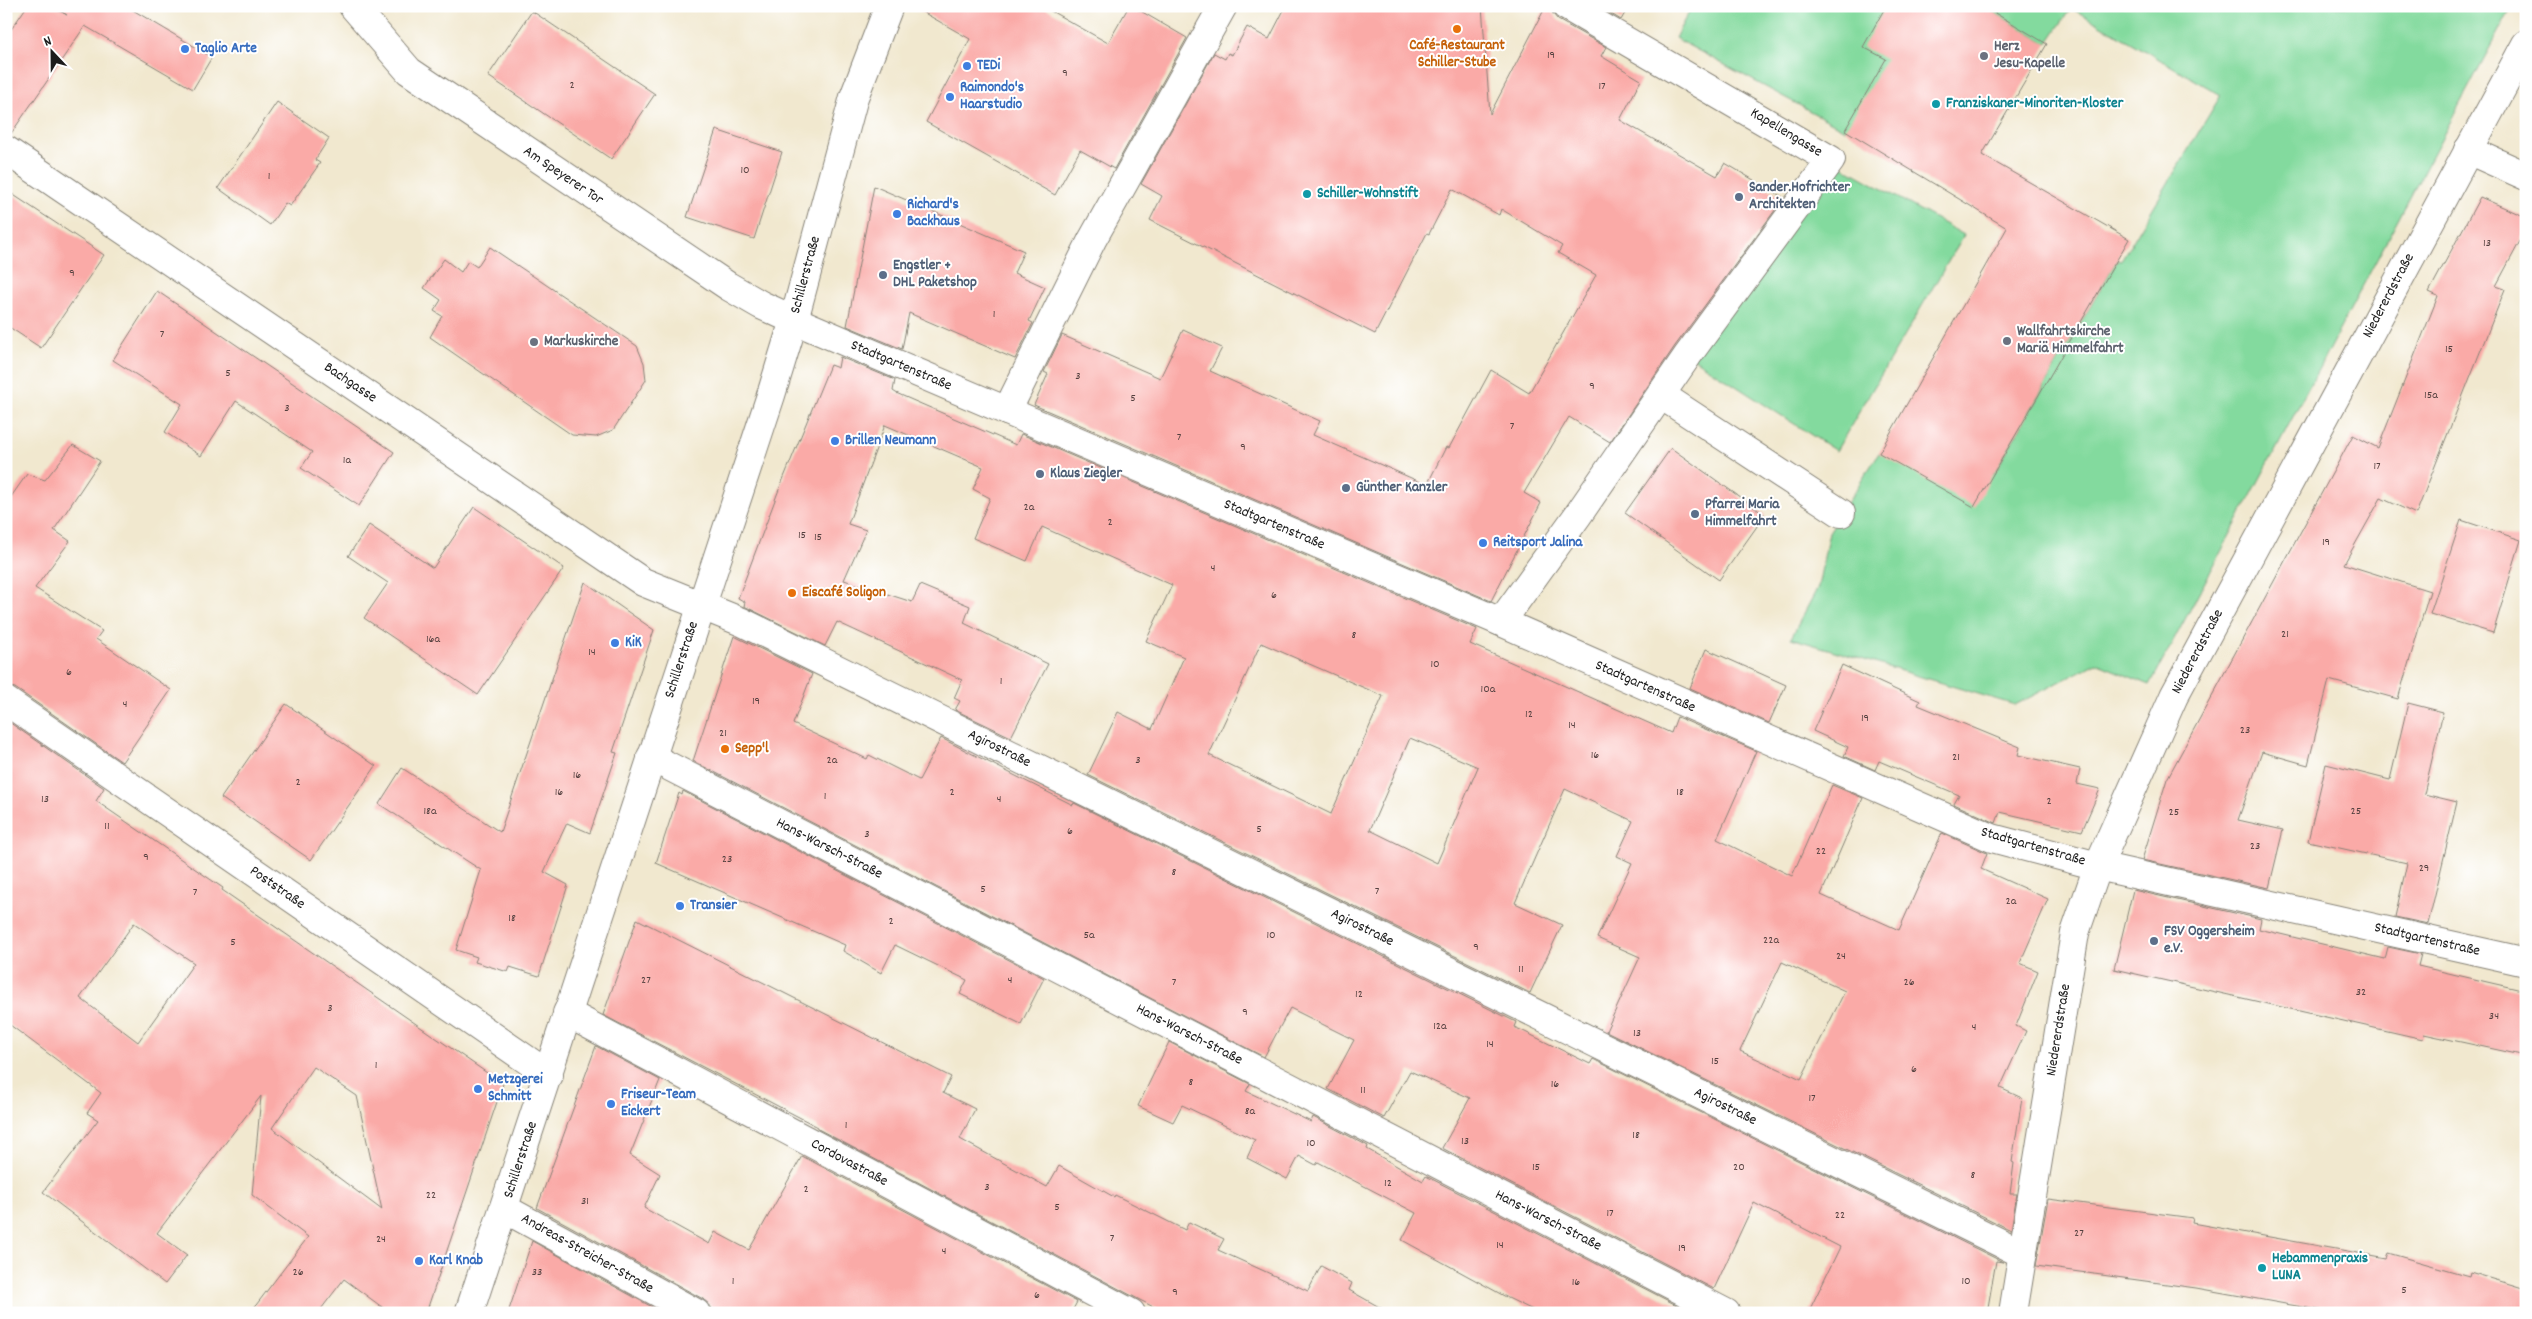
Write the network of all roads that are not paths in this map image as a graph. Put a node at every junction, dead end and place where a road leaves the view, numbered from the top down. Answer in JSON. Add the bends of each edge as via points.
{"nodes":[{"id":1,"x":353,"y":6,"type":"edge"},
{"id":2,"x":888,"y":6,"type":"edge"},
{"id":3,"x":1224,"y":6,"type":"edge"},
{"id":4,"x":1566,"y":6,"type":"edge"},
{"id":5,"x":2526,"y":44,"type":"edge"},
{"id":6,"x":6,"y":150,"type":"edge"},
{"id":7,"x":2468,"y":150,"type":"junction"},
{"id":8,"x":2526,"y":176,"type":"edge"},
{"id":9,"x":794,"y":320,"type":"junction"},
{"id":10,"x":1661,"y":395,"type":"junction"},
{"id":11,"x":1007,"y":411,"type":"junction"},
{"id":12,"x":1841,"y":513,"type":"dead end"},
{"id":13,"x":700,"y":606,"type":"junction"},
{"id":14,"x":1501,"y":622,"type":"junction"},
{"id":15,"x":6,"y":701,"type":"edge"},
{"id":16,"x":651,"y":757,"type":"junction"},
{"id":17,"x":2098,"y":866,"type":"junction"},
{"id":18,"x":2526,"y":962,"type":"edge"},
{"id":19,"x":567,"y":1012,"type":"junction"},
{"id":20,"x":548,"y":1075,"type":"junction"},
{"id":21,"x":505,"y":1209,"type":"junction"},
{"id":22,"x":2023,"y":1254,"type":"junction"},
{"id":23,"x":469,"y":1313,"type":"edge"},
{"id":24,"x":696,"y":1313,"type":"edge"},
{"id":25,"x":1131,"y":1313,"type":"edge"},
{"id":26,"x":1726,"y":1313,"type":"edge"},
{"id":27,"x":2013,"y":1313,"type":"edge"}],
"edges":[{"from":1,"to":9,"type":"street","name":"Am Speyerer Tor","via":[[409,71],[720,280]]},
{"from":2,"to":9,"type":"street","name":"Schillerstraße","via":[[854,97]]},
{"from":3,"to":11,"type":"street","via":[[1092,240]]},
{"from":4,"to":10,"type":"street","name":"Kapellengasse","via":[[1831,160]]},
{"from":5,"to":7,"type":"street","name":"Niedererdstraße"},
{"from":6,"to":13,"type":"street","name":"Bachgasse","via":[[643,582]]},
{"from":7,"to":8,"type":"street"},
{"from":7,"to":17,"type":"street","name":"Niedererdstraße","via":[[2174,696]]},
{"from":9,"to":11,"type":"street","name":"Stadtgartenstraße"},
{"from":9,"to":13,"type":"street","name":"Schillerstraße"},
{"from":10,"to":12,"type":"street"},
{"from":10,"to":14,"type":"street","name":"Kapellengasse"},
{"from":11,"to":14,"type":"street","name":"Stadtgartenstraße"},
{"from":13,"to":16,"type":"street","name":"Schillerstraße"},
{"from":13,"to":22,"type":"street","name":"Agirostraße","via":[[742,622]]},
{"from":14,"to":17,"type":"street","name":"Stadtgartenstraße","via":[[1992,838]]},
{"from":15,"to":20,"type":"street","name":"Poststraße"},
{"from":16,"to":19,"type":"street","name":"Schillerstraße"},
{"from":16,"to":26,"type":"street","name":"Hans-Warsch-Straße"},
{"from":17,"to":18,"type":"street","name":"Stadtgartenstraße"},
{"from":17,"to":22,"type":"street","name":"Niedererdstraße","via":[[2075,933]]},
{"from":19,"to":20,"type":"street","name":"Schillerstraße"},
{"from":19,"to":25,"type":"street","name":"Cordovastraße"},
{"from":20,"to":21,"type":"street","name":"Schillerstraße"},
{"from":21,"to":23,"type":"street","name":"Schillerstraße"},
{"from":21,"to":24,"type":"street","name":"Andreas-Streicher-Straße"},
{"from":22,"to":27,"type":"street","name":"Niedererdstraße"}]}
